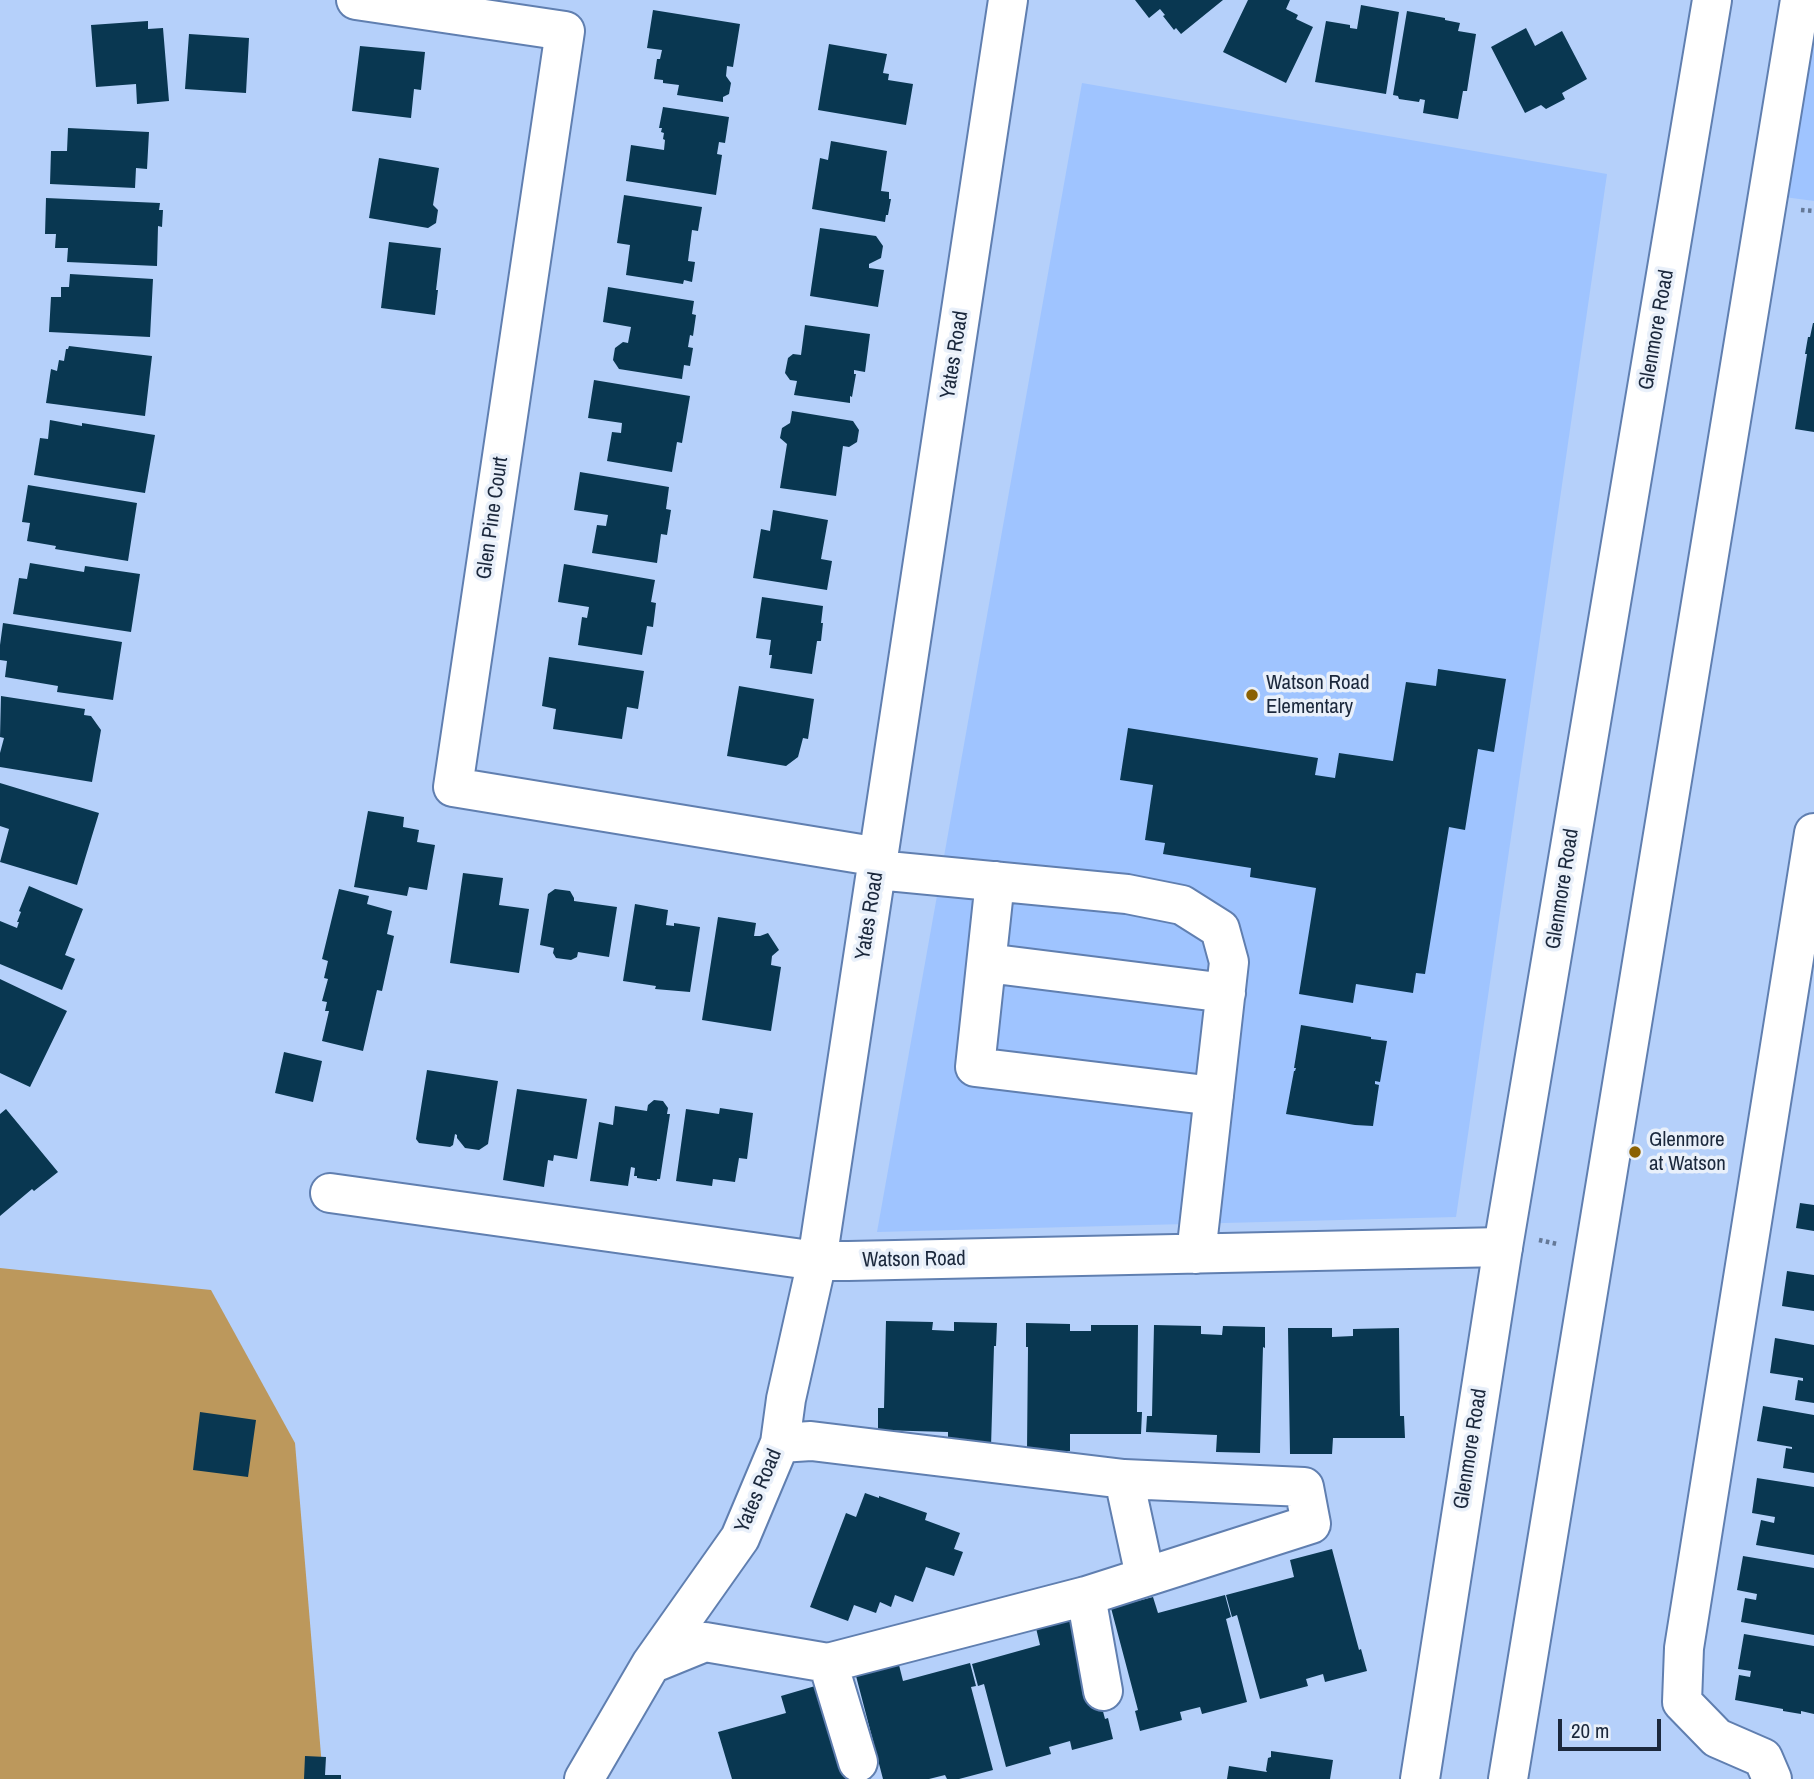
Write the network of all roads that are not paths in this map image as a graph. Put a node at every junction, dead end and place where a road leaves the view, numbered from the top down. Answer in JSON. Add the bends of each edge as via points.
{"nodes":[{"id":1,"x":356,"y":0,"type":"edge"},
{"id":2,"x":1008,"y":0,"type":"edge"},
{"id":3,"x":1712,"y":0,"type":"edge"},
{"id":4,"x":1800,"y":0,"type":"edge"},
{"id":5,"x":1814,"y":833,"type":"edge"},
{"id":6,"x":878,"y":863,"type":"junction"},
{"id":7,"x":995,"y":881,"type":"junction"},
{"id":8,"x":987,"y":963,"type":"junction"},
{"id":9,"x":1226,"y":993,"type":"junction"},
{"id":10,"x":1214,"y":1096,"type":"junction"},
{"id":11,"x":330,"y":1193,"type":"dead end"},
{"id":12,"x":1519,"y":1243,"type":"junction"},
{"id":13,"x":1196,"y":1254,"type":"junction"},
{"id":14,"x":817,"y":1261,"type":"junction"},
{"id":15,"x":780,"y":1443,"type":"junction"},
{"id":16,"x":1124,"y":1479,"type":"junction"},
{"id":17,"x":1145,"y":1576,"type":"junction"},
{"id":18,"x":1086,"y":1596,"type":"junction"},
{"id":19,"x":828,"y":1663,"type":"junction"},
{"id":20,"x":651,"y":1664,"type":"junction"},
{"id":21,"x":1102,"y":1691,"type":"dead end"},
{"id":22,"x":858,"y":1762,"type":"dead end"},
{"id":23,"x":584,"y":1779,"type":"edge"},
{"id":24,"x":1420,"y":1779,"type":"edge"},
{"id":25,"x":1508,"y":1779,"type":"edge"},
{"id":26,"x":1772,"y":1779,"type":"edge"}],
"edges":[{"from":1,"to":6,"type":"street","name":"Glen Pine Court","via":[[565,31],[453,787]]},
{"from":2,"to":6,"type":"street","name":"Yates Road"},
{"from":3,"to":12,"type":"street","name":"Glenmore Road"},
{"from":4,"to":25,"type":"street"},
{"from":5,"to":26,"type":"street","via":[[1684,1648],[1682,1702],[1717,1738],[1763,1758]]},
{"from":6,"to":7,"type":"street"},
{"from":6,"to":14,"type":"street","name":"Yates Road"},
{"from":7,"to":8,"type":"street"},
{"from":7,"to":9,"type":"street","via":[[1127,894],[1182,905],[1220,929],[1229,962]]},
{"from":8,"to":9,"type":"street"},
{"from":8,"to":10,"type":"street","via":[[975,1067]]},
{"from":9,"to":10,"type":"street"},
{"from":10,"to":13,"type":"street"},
{"from":11,"to":14,"type":"street","name":"Watson Road"},
{"from":12,"to":13,"type":"street","name":"Watson Road"},
{"from":12,"to":24,"type":"street","name":"Glenmore Road"},
{"from":13,"to":14,"type":"street","name":"Watson Road"},
{"from":14,"to":15,"type":"street","name":"Yates Road"},
{"from":15,"to":16,"type":"street","via":[[811,1441]]},
{"from":15,"to":20,"type":"street","name":"Yates Road","via":[[740,1538]]},
{"from":16,"to":17,"type":"street"},
{"from":16,"to":17,"type":"street","via":[[1304,1487],[1311,1524]]},
{"from":17,"to":18,"type":"street"},
{"from":18,"to":19,"type":"street"},
{"from":18,"to":21,"type":"street"},
{"from":19,"to":20,"type":"street","via":[[705,1642]]},
{"from":19,"to":22,"type":"street"},
{"from":20,"to":23,"type":"street","name":"Yates Road"}]}
